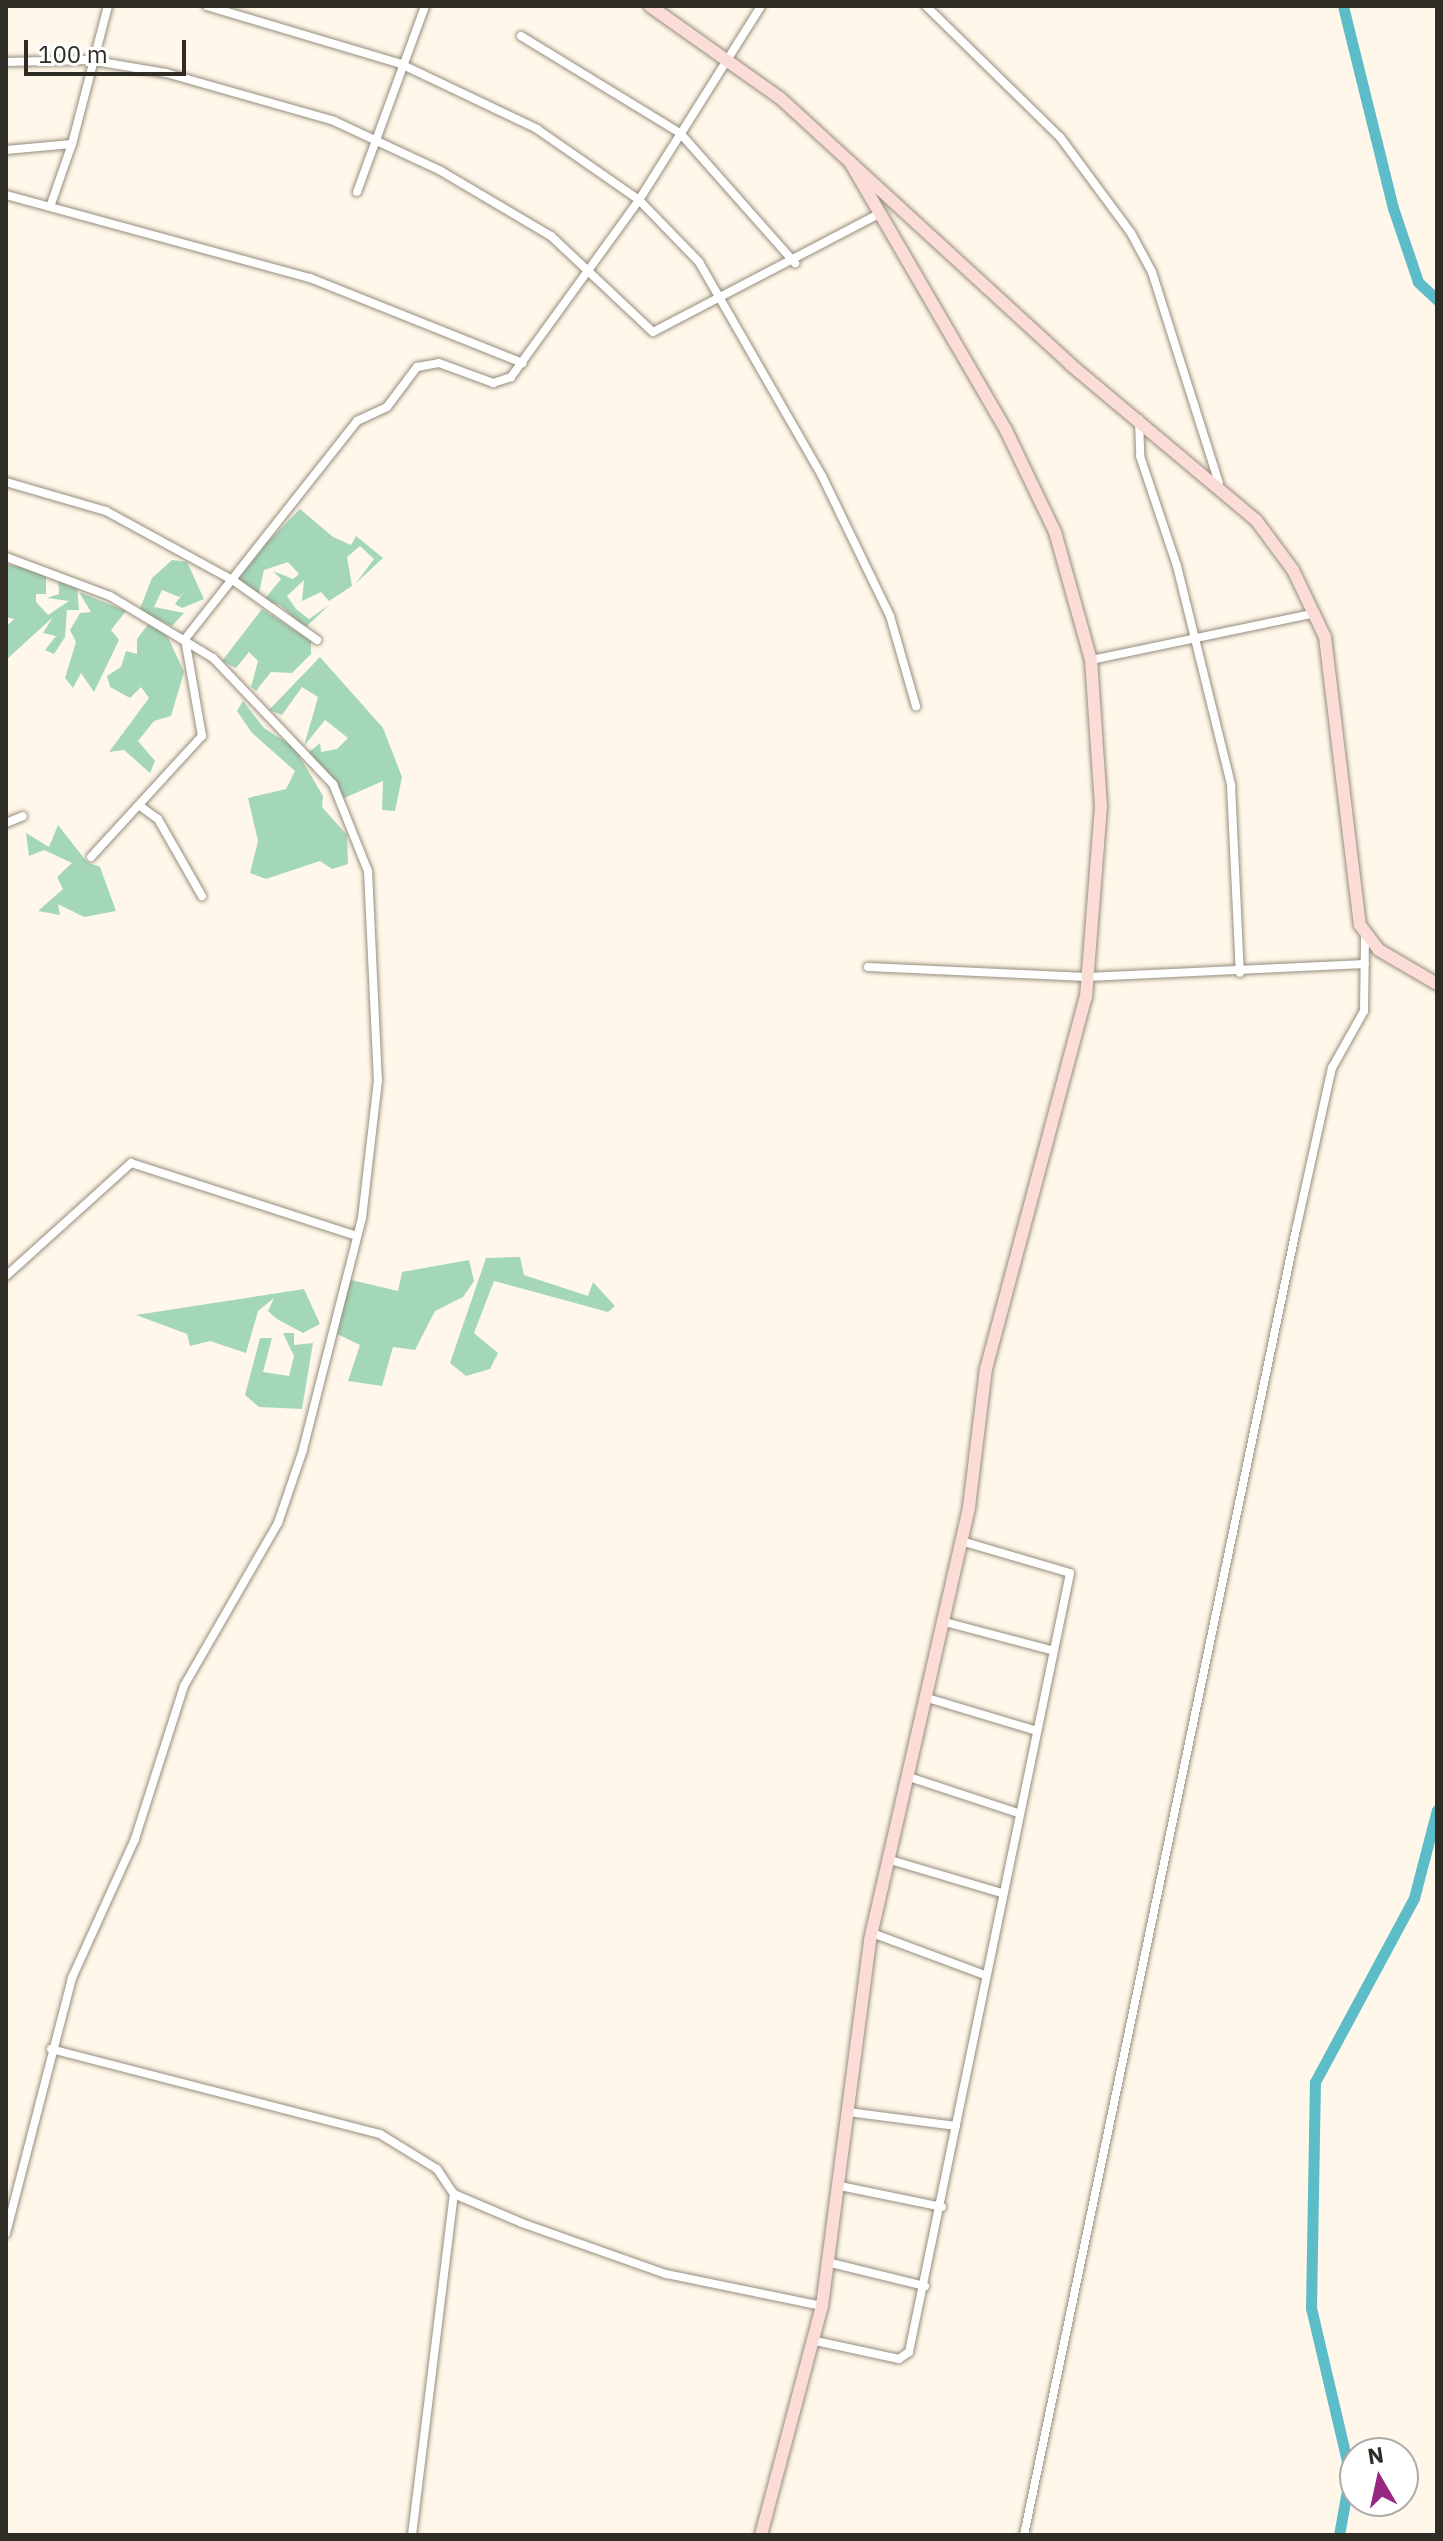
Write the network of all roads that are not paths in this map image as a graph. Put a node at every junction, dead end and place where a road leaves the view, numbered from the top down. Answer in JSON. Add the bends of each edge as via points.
{"nodes":[{"id":1,"x":108,"y":6,"type":"edge"},
{"id":2,"x":207,"y":6,"type":"edge"},
{"id":3,"x":425,"y":6,"type":"edge"},
{"id":4,"x":650,"y":6,"type":"edge"},
{"id":5,"x":761,"y":6,"type":"edge"},
{"id":6,"x":926,"y":6,"type":"edge"},
{"id":7,"x":521,"y":36,"type":"dead end"},
{"id":8,"x":730,"y":56,"type":"junction"},
{"id":9,"x":89,"y":60,"type":"junction"},
{"id":10,"x":6,"y":62,"type":"edge"},
{"id":11,"x":401,"y":64,"type":"junction"},
{"id":12,"x":680,"y":133,"type":"junction"},
{"id":13,"x":72,"y":144,"type":"junction"},
{"id":14,"x":377,"y":147,"type":"junction"},
{"id":15,"x":6,"y":150,"type":"edge"},
{"id":16,"x":850,"y":162,"type":"junction"},
{"id":17,"x":357,"y":192,"type":"dead end"},
{"id":18,"x":6,"y":195,"type":"edge"},
{"id":19,"x":639,"y":200,"type":"junction"},
{"id":20,"x":50,"y":207,"type":"junction"},
{"id":21,"x":879,"y":214,"type":"junction"},
{"id":22,"x":795,"y":263,"type":"junction"},
{"id":23,"x":591,"y":266,"type":"junction"},
{"id":24,"x":722,"y":301,"type":"junction"},
{"id":25,"x":523,"y":363,"type":"junction"},
{"id":26,"x":1139,"y":418,"type":"junction"},
{"id":27,"x":6,"y":482,"type":"edge"},
{"id":28,"x":1219,"y":483,"type":"junction"},
{"id":29,"x":6,"y":557,"type":"edge"},
{"id":30,"x":234,"y":581,"type":"junction"},
{"id":31,"x":1315,"y":613,"type":"junction"},
{"id":32,"x":1195,"y":636,"type":"junction"},
{"id":33,"x":185,"y":639,"type":"junction"},
{"id":34,"x":317,"y":640,"type":"dead end"},
{"id":35,"x":1091,"y":660,"type":"junction"},
{"id":36,"x":916,"y":706,"type":"dead end"},
{"id":37,"x":140,"y":806,"type":"junction"},
{"id":38,"x":23,"y":816,"type":"dead end"},
{"id":39,"x":6,"y":823,"type":"edge"},
{"id":40,"x":91,"y":857,"type":"dead end"},
{"id":41,"x":202,"y":896,"type":"dead end"},
{"id":42,"x":1365,"y":936,"type":"junction"},
{"id":43,"x":1365,"y":964,"type":"junction"},
{"id":44,"x":868,"y":967,"type":"dead end"},
{"id":45,"x":1240,"y":973,"type":"junction"},
{"id":46,"x":1087,"y":977,"type":"junction"},
{"id":47,"x":1437,"y":984,"type":"edge"},
{"id":48,"x":357,"y":1236,"type":"junction"},
{"id":49,"x":6,"y":1276,"type":"edge"},
{"id":50,"x":961,"y":1541,"type":"junction"},
{"id":51,"x":941,"y":1621,"type":"junction"},
{"id":52,"x":1051,"y":1650,"type":"junction"},
{"id":53,"x":923,"y":1697,"type":"junction"},
{"id":54,"x":1034,"y":1730,"type":"junction"},
{"id":55,"x":906,"y":1776,"type":"junction"},
{"id":56,"x":1018,"y":1813,"type":"junction"},
{"id":57,"x":887,"y":1859,"type":"junction"},
{"id":58,"x":1002,"y":1893,"type":"junction"},
{"id":59,"x":872,"y":1933,"type":"junction"},
{"id":60,"x":985,"y":1975,"type":"junction"},
{"id":61,"x":51,"y":2049,"type":"junction"},
{"id":62,"x":848,"y":2112,"type":"junction"},
{"id":63,"x":956,"y":2126,"type":"junction"},
{"id":64,"x":840,"y":2186,"type":"junction"},
{"id":65,"x":454,"y":2194,"type":"junction"},
{"id":66,"x":942,"y":2207,"type":"junction"},
{"id":67,"x":6,"y":2234,"type":"edge"},
{"id":68,"x":827,"y":2262,"type":"junction"},
{"id":69,"x":925,"y":2286,"type":"junction"},
{"id":70,"x":822,"y":2306,"type":"junction"},
{"id":71,"x":810,"y":2339,"type":"junction"},
{"id":72,"x":412,"y":2535,"type":"edge"},
{"id":73,"x":761,"y":2535,"type":"edge"},
{"id":74,"x":1024,"y":2535,"type":"edge"}],
"edges":[{"from":1,"to":9,"type":"street"},
{"from":2,"to":11,"type":"street"},
{"from":3,"to":11,"type":"street"},
{"from":4,"to":8,"type":"main road"},
{"from":5,"to":8,"type":"street"},
{"from":6,"to":28,"type":"street","via":[[1030,103],[1131,233],[1152,272]]},
{"from":7,"to":12,"type":"street"},
{"from":8,"to":12,"type":"street"},
{"from":8,"to":16,"type":"main road"},
{"from":9,"to":10,"type":"street"},
{"from":9,"to":13,"type":"street"},
{"from":9,"to":14,"type":"street","via":[[279,102],[334,121]]},
{"from":11,"to":14,"type":"street"},
{"from":11,"to":19,"type":"street","via":[[537,129]]},
{"from":12,"to":19,"type":"street"},
{"from":12,"to":22,"type":"street"},
{"from":13,"to":15,"type":"street"},
{"from":13,"to":20,"type":"street"},
{"from":14,"to":17,"type":"street"},
{"from":14,"to":23,"type":"street","via":[[467,185]]},
{"from":16,"to":21,"type":"main road"},
{"from":16,"to":26,"type":"main road","via":[[1071,365]]},
{"from":18,"to":20,"type":"street"},
{"from":19,"to":23,"type":"street"},
{"from":19,"to":24,"type":"street","via":[[699,262]]},
{"from":20,"to":25,"type":"street","via":[[310,278]]},
{"from":21,"to":22,"type":"street"},
{"from":21,"to":35,"type":"main road","via":[[1031,475]]},
{"from":22,"to":24,"type":"street"},
{"from":23,"to":24,"type":"street","via":[[653,332]]},
{"from":23,"to":25,"type":"street"},
{"from":24,"to":36,"type":"street","via":[[822,476],[890,616]]},
{"from":25,"to":30,"type":"street","via":[[493,383],[439,363],[417,367],[387,407],[357,421]]},
{"from":26,"to":28,"type":"main road"},
{"from":26,"to":32,"type":"street","via":[[1140,456]]},
{"from":27,"to":30,"type":"street","via":[[106,511]]},
{"from":28,"to":31,"type":"main road","via":[[1256,520]]},
{"from":29,"to":33,"type":"street","via":[[68,576]]},
{"from":30,"to":33,"type":"street"},
{"from":30,"to":34,"type":"street"},
{"from":31,"to":32,"type":"street"},
{"from":31,"to":42,"type":"main road","via":[[1330,658],[1348,845]]},
{"from":32,"to":35,"type":"street"},
{"from":32,"to":45,"type":"street","via":[[1231,785]]},
{"from":33,"to":37,"type":"street","via":[[202,736]]},
{"from":33,"to":48,"type":"street","via":[[240,680],[304,746],[333,784],[365,850],[378,1080]]},
{"from":35,"to":46,"type":"main road","via":[[1101,806]]},
{"from":37,"to":40,"type":"street"},
{"from":37,"to":41,"type":"street","via":[[158,819]]},
{"from":38,"to":39,"type":"street"},
{"from":42,"to":43,"type":"street"},
{"from":42,"to":47,"type":"main road"},
{"from":43,"to":45,"type":"street"},
{"from":43,"to":74,"type":"street","via":[[1364,1011],[1332,1068],[1233,1513]]},
{"from":44,"to":46,"type":"street"},
{"from":45,"to":46,"type":"street"},
{"from":46,"to":50,"type":"main road","via":[[986,1369]]},
{"from":48,"to":49,"type":"street","via":[[131,1163]]},
{"from":48,"to":61,"type":"street","via":[[278,1523],[184,1686],[158,1778],[72,1978]]},
{"from":50,"to":51,"type":"main road"},
{"from":50,"to":52,"type":"street","via":[[1070,1573]]},
{"from":51,"to":52,"type":"street"},
{"from":51,"to":53,"type":"main road"},
{"from":52,"to":54,"type":"street"},
{"from":53,"to":54,"type":"street"},
{"from":53,"to":55,"type":"main road"},
{"from":54,"to":56,"type":"street"},
{"from":55,"to":56,"type":"street"},
{"from":55,"to":57,"type":"main road"},
{"from":56,"to":58,"type":"street"},
{"from":57,"to":58,"type":"street"},
{"from":57,"to":59,"type":"main road"},
{"from":58,"to":60,"type":"street"},
{"from":59,"to":60,"type":"street"},
{"from":59,"to":62,"type":"main road"},
{"from":60,"to":63,"type":"street"},
{"from":61,"to":65,"type":"street","via":[[380,2134],[437,2169]]},
{"from":61,"to":67,"type":"street"},
{"from":62,"to":63,"type":"street"},
{"from":62,"to":64,"type":"main road"},
{"from":63,"to":66,"type":"street"},
{"from":64,"to":66,"type":"street"},
{"from":64,"to":68,"type":"main road"},
{"from":65,"to":70,"type":"street","via":[[645,2268]]},
{"from":65,"to":72,"type":"street"},
{"from":66,"to":69,"type":"street"},
{"from":68,"to":69,"type":"street"},
{"from":68,"to":70,"type":"main road"},
{"from":69,"to":71,"type":"street","via":[[907,2357]]},
{"from":70,"to":71,"type":"main road"},
{"from":71,"to":73,"type":"main road"}]}
